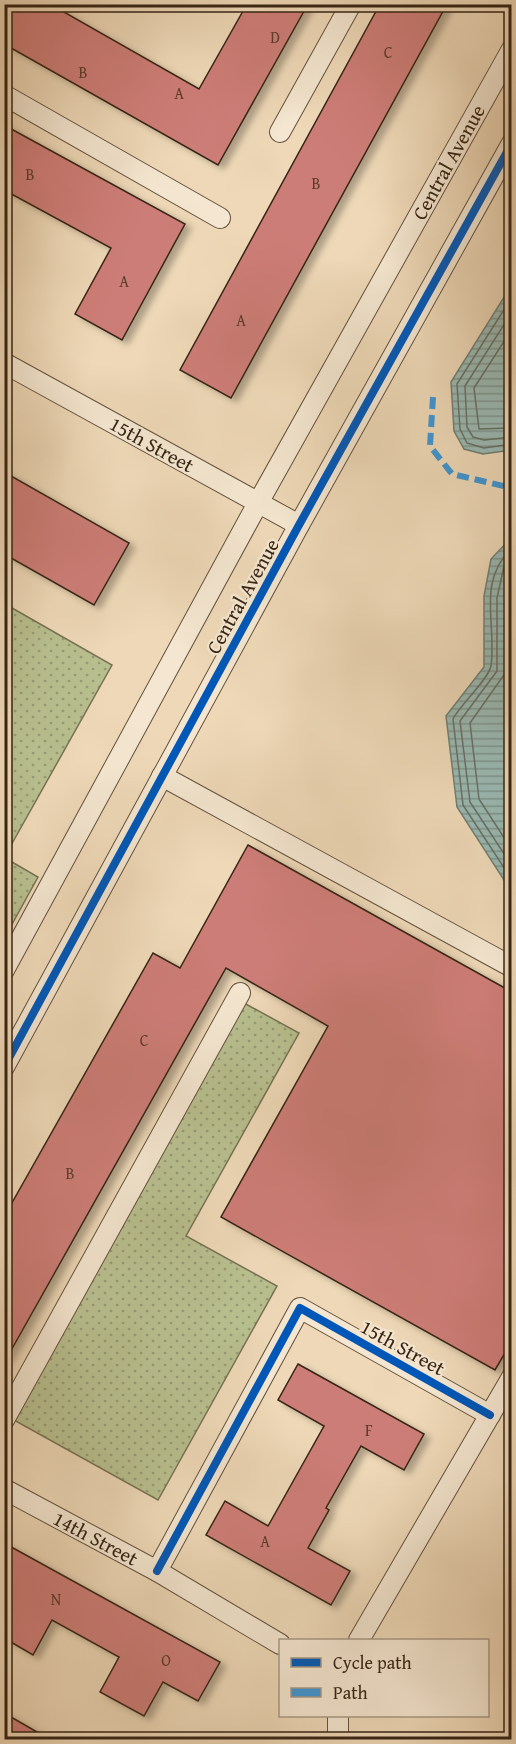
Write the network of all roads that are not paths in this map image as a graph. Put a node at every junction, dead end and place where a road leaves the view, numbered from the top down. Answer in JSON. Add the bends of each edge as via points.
{"nodes":[{"id":1,"x":351,"y":4,"type":"edge"},
{"id":2,"x":512,"y":49,"type":"edge"},
{"id":3,"x":4,"y":95,"type":"edge"},
{"id":4,"x":280,"y":132,"type":"dead end"},
{"id":5,"x":512,"y":143,"type":"edge"},
{"id":6,"x":220,"y":218,"type":"dead end"},
{"id":7,"x":4,"y":363,"type":"edge"},
{"id":8,"x":258,"y":502,"type":"junction"},
{"id":9,"x":299,"y":525,"type":"junction"},
{"id":10,"x":162,"y":776,"type":"junction"},
{"id":11,"x":512,"y":967,"type":"edge"},
{"id":12,"x":4,"y":970,"type":"edge"},
{"id":13,"x":240,"y":993,"type":"dead end"},
{"id":14,"x":4,"y":1067,"type":"edge"},
{"id":15,"x":512,"y":1377,"type":"edge"},
{"id":16,"x":490,"y":1415,"type":"junction"},
{"id":17,"x":4,"y":1420,"type":"edge"},
{"id":18,"x":4,"y":1489,"type":"edge"},
{"id":19,"x":157,"y":1571,"type":"junction"},
{"id":20,"x":360,"y":1639,"type":"edge"},
{"id":21,"x":279,"y":1643,"type":"edge"},
{"id":22,"x":338,"y":1717,"type":"edge"},
{"id":23,"x":338,"y":1740,"type":"edge"}],
"edges":[{"from":1,"to":4,"type":"street"},
{"from":2,"to":8,"type":"street","name":"Central Avenue"},
{"from":3,"to":6,"type":"street"},
{"from":5,"to":9,"type":"street","name":"Central Avenue"},
{"from":7,"to":8,"type":"street","name":"15th Street"},
{"from":8,"to":9,"type":"street","name":"15th Street"},
{"from":8,"to":12,"type":"street","name":"Central Avenue"},
{"from":9,"to":10,"type":"street","name":"Central Avenue"},
{"from":10,"to":11,"type":"street"},
{"from":10,"to":14,"type":"street","name":"Central Avenue"},
{"from":13,"to":17,"type":"street"},
{"from":15,"to":16,"type":"street"},
{"from":16,"to":19,"type":"street","name":"15th Street","via":[[300,1308]]},
{"from":16,"to":20,"type":"street"},
{"from":18,"to":19,"type":"street","name":"14th Street"},
{"from":19,"to":21,"type":"street","name":"14th Street"},
{"from":22,"to":23,"type":"street"}]}
